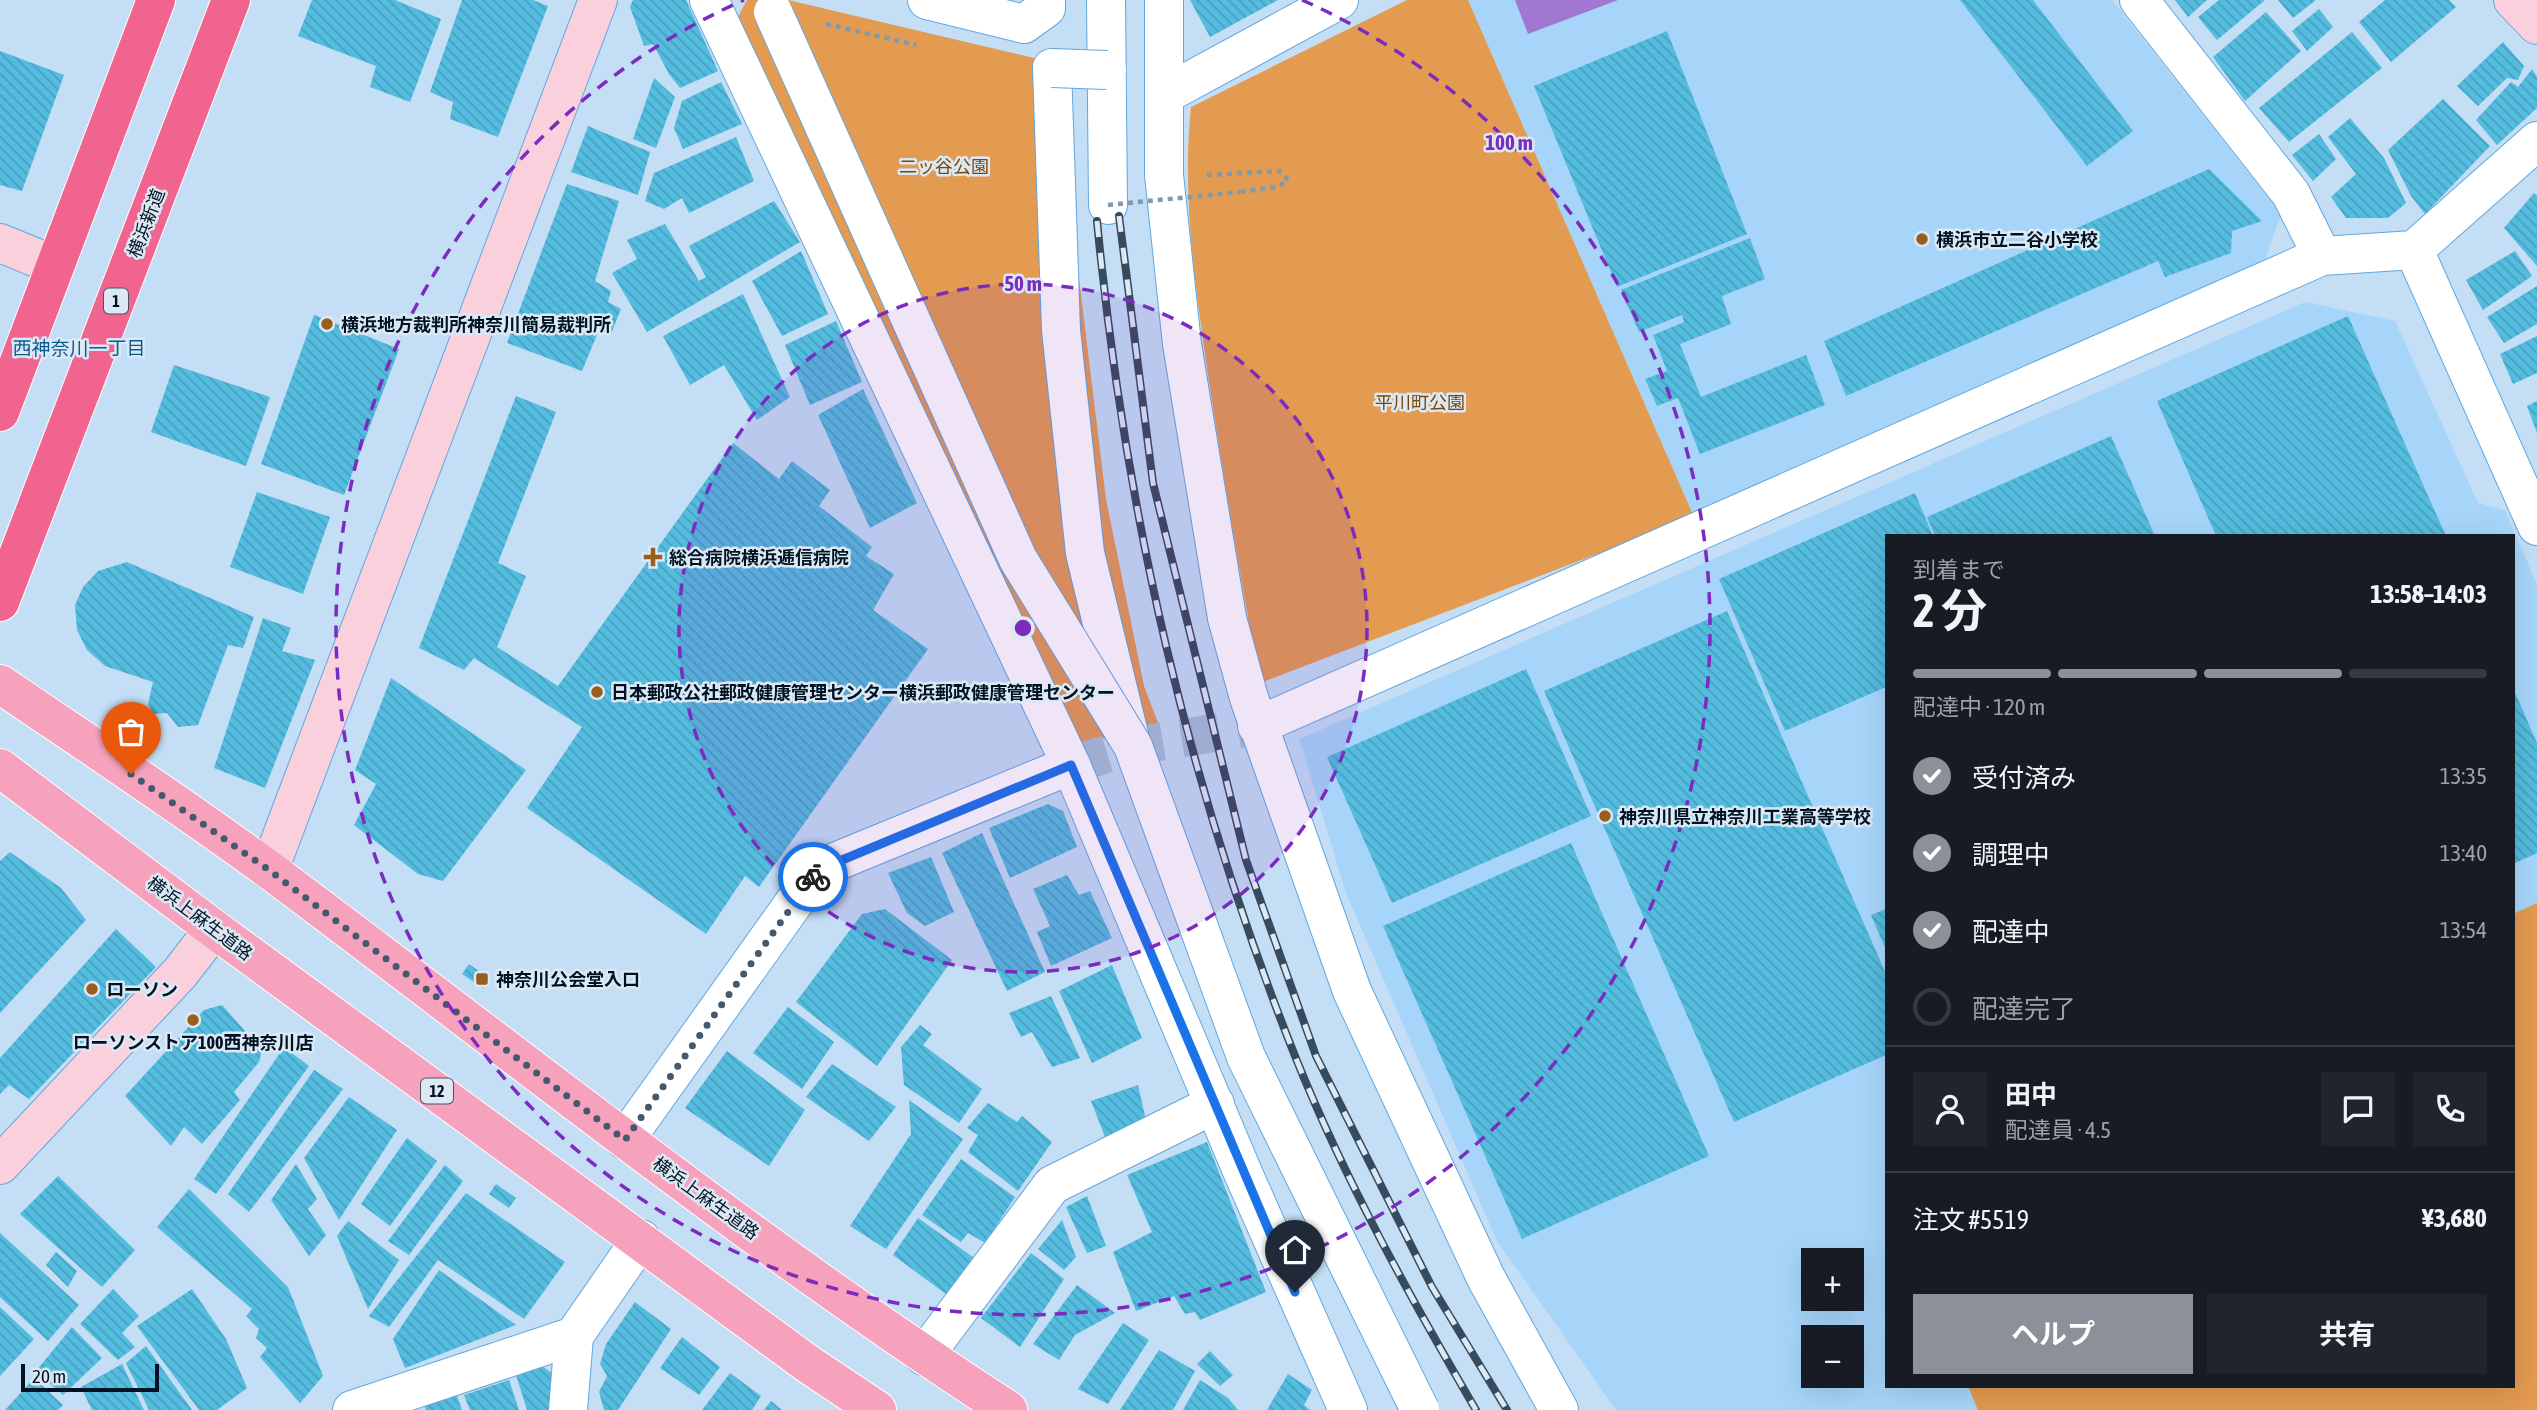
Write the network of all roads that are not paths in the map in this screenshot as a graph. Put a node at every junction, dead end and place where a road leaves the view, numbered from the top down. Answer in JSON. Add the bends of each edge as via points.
{"nodes":[{"id":1,"x":156,"y":0,"type":"edge"},
{"id":2,"x":232,"y":0,"type":"edge"},
{"id":3,"x":598,"y":0,"type":"edge"},
{"id":4,"x":709,"y":0,"type":"edge"},
{"id":5,"x":927,"y":0,"type":"edge"},
{"id":6,"x":1046,"y":0,"type":"edge"},
{"id":7,"x":1106,"y":0,"type":"edge"},
{"id":8,"x":1164,"y":0,"type":"edge"},
{"id":9,"x":1339,"y":0,"type":"edge"},
{"id":10,"x":2139,"y":0,"type":"edge"},
{"id":11,"x":2513,"y":0,"type":"edge"},
{"id":12,"x":773,"y":12,"type":"road end"},
{"id":13,"x":2537,"y":25,"type":"edge"},
{"id":14,"x":1107,"y":70,"type":"junction"},
{"id":15,"x":1164,"y":95,"type":"junction"},
{"id":16,"x":2537,"y":141,"type":"edge"},
{"id":17,"x":1108,"y":205,"type":"road end"},
{"id":18,"x":0,"y":243,"type":"edge"},
{"id":19,"x":2414,"y":250,"type":"junction"},
{"id":20,"x":2322,"y":256,"type":"junction"},
{"id":21,"x":54,"y":265,"type":"junction"},
{"id":22,"x":0,"y":412,"type":"edge"},
{"id":23,"x":2537,"y":526,"type":"edge"},
{"id":24,"x":0,"y":602,"type":"edge"},
{"id":25,"x":0,"y":684,"type":"edge"},
{"id":26,"x":1257,"y":726,"type":"junction"},
{"id":27,"x":1133,"y":746,"type":"junction"},
{"id":28,"x":1071,"y":765,"type":"junction"},
{"id":29,"x":0,"y":768,"type":"edge"},
{"id":30,"x":269,"y":870,"type":"junction"},
{"id":31,"x":214,"y":929,"type":"junction"},
{"id":32,"x":1214,"y":1104,"type":"junction"},
{"id":33,"x":625,"y":1140,"type":"junction"},
{"id":34,"x":0,"y":1165,"type":"edge"},
{"id":35,"x":641,"y":1239,"type":"junction"},
{"id":36,"x":574,"y":1336,"type":"junction"},
{"id":37,"x":924,"y":1356,"type":"junction"},
{"id":38,"x":352,"y":1410,"type":"edge"},
{"id":39,"x":568,"y":1410,"type":"edge"},
{"id":40,"x":877,"y":1410,"type":"edge"},
{"id":41,"x":1008,"y":1410,"type":"edge"},
{"id":42,"x":1348,"y":1410,"type":"edge"},
{"id":43,"x":1420,"y":1410,"type":"edge"},
{"id":44,"x":1559,"y":1410,"type":"edge"}],
"edges":[{"from":1,"to":21,"type":"highway"},
{"from":2,"to":24,"type":"highway","name":"横浜新道","number":"1"},
{"from":3,"to":30,"type":"street"},
{"from":4,"to":28,"type":"street"},
{"from":5,"to":6,"type":"street","via":[[1024,24],[1046,8]]},
{"from":7,"to":14,"type":"street"},
{"from":8,"to":15,"type":"street"},
{"from":9,"to":15,"type":"street"},
{"from":10,"to":20,"type":"street","via":[[2291,194]]},
{"from":11,"to":13,"type":"street"},
{"from":12,"to":27,"type":"street","bridge":true,"via":[[1018,559]]},
{"from":14,"to":17,"type":"street"},
{"from":14,"to":27,"type":"street","bridge":true,"via":[[1052,68],[1061,330],[1085,553]]},
{"from":15,"to":26,"type":"street","via":[[1164,175],[1182,344],[1227,618]]},
{"from":16,"to":19,"type":"street"},
{"from":18,"to":21,"type":"street"},
{"from":19,"to":20,"type":"street"},
{"from":19,"to":23,"type":"street"},
{"from":20,"to":26,"type":"street"},
{"from":21,"to":22,"type":"highway"},
{"from":25,"to":30,"type":"main road","name":"横浜上麻生道路"},
{"from":26,"to":44,"type":"street","via":[[1352,991],[1486,1278]]},
{"from":27,"to":43,"type":"street","bridge":true,"via":[[1246,1057]]},
{"from":28,"to":32,"type":"street"},
{"from":28,"to":33,"type":"street","via":[[818,870]]},
{"from":29,"to":31,"type":"main road","name":"横浜上麻生道路","number":"12"},
{"from":30,"to":33,"type":"main road","name":"横浜上麻生道路"},
{"from":31,"to":34,"type":"street","via":[[180,973]]},
{"from":31,"to":35,"type":"main road","name":"横浜上麻生道路","number":"12"},
{"from":32,"to":37,"type":"street","via":[[1052,1185]]},
{"from":32,"to":42,"type":"street"},
{"from":33,"to":37,"type":"main road","name":"横浜上麻生道路"},
{"from":35,"to":36,"type":"street"},
{"from":35,"to":40,"type":"main road","name":"横浜上麻生道路","number":"12"},
{"from":36,"to":38,"type":"street"},
{"from":36,"to":39,"type":"street"},
{"from":37,"to":41,"type":"main road","name":"横浜上麻生道路"}]}
